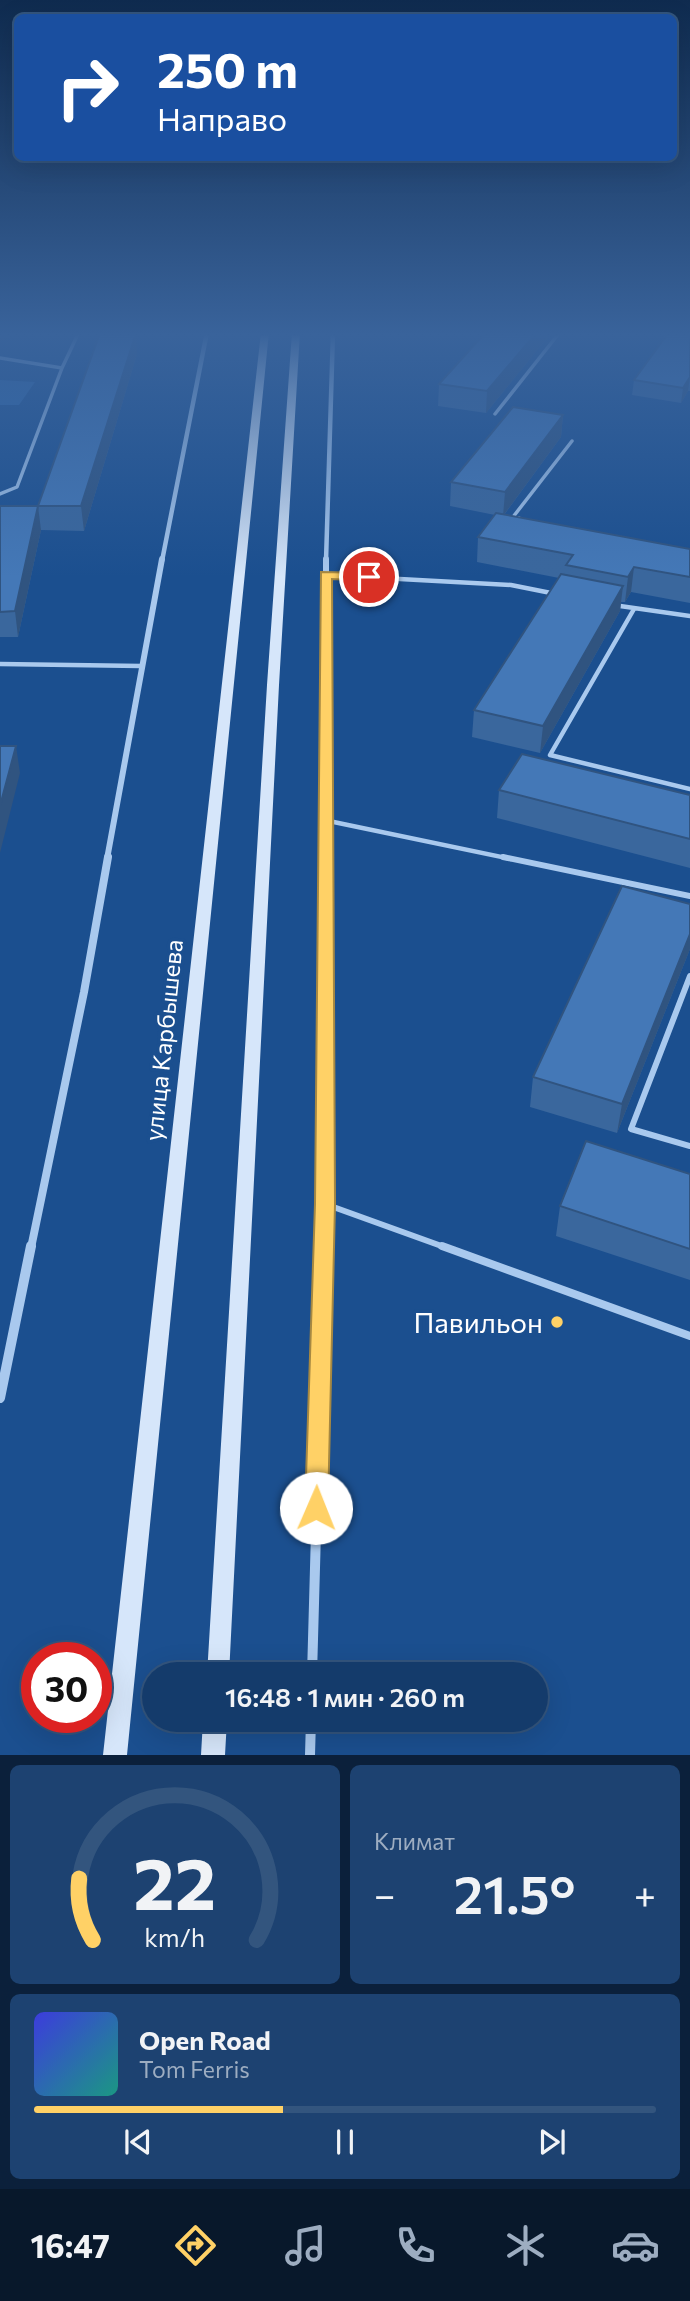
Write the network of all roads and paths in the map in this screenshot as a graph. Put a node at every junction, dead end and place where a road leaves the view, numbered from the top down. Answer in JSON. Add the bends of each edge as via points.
{"nodes":[{"id":1,"x":44,"y":414,"type":"edge"},
{"id":2,"x":191,"y":414,"type":"edge"},
{"id":3,"x":256,"y":414,"type":"edge"},
{"id":4,"x":291,"y":414,"type":"edge"},
{"id":5,"x":331,"y":414,"type":"edge"},
{"id":6,"x":572,"y":440,"type":"dead end"},
{"id":7,"x":0,"y":494,"type":"edge"},
{"id":8,"x":527,"y":520,"type":"edge"},
{"id":9,"x":326,"y":575,"type":"junction"},
{"id":10,"x":566,"y":596,"type":"edge"},
{"id":11,"x":607,"y":604,"type":"edge"},
{"id":12,"x":634,"y":610,"type":"junction"},
{"id":13,"x":690,"y":616,"type":"edge"},
{"id":14,"x":0,"y":664,"type":"edge"},
{"id":15,"x":141,"y":666,"type":"junction"},
{"id":16,"x":690,"y":789,"type":"edge"},
{"id":17,"x":324,"y":820,"type":"junction"},
{"id":18,"x":690,"y":896,"type":"edge"},
{"id":19,"x":690,"y":976,"type":"edge"},
{"id":20,"x":690,"y":1146,"type":"edge"},
{"id":21,"x":325,"y":1204,"type":"junction"},
{"id":22,"x":690,"y":1336,"type":"edge"},
{"id":23,"x":0,"y":1398,"type":"edge"},
{"id":24,"x":219,"y":1662,"type":"edge"},
{"id":25,"x":312,"y":1662,"type":"edge"},
{"id":26,"x":214,"y":1732,"type":"edge"},
{"id":27,"x":311,"y":1732,"type":"edge"},
{"id":28,"x":115,"y":1755,"type":"edge"},
{"id":29,"x":213,"y":1755,"type":"edge"},
{"id":30,"x":310,"y":1755,"type":"edge"}],
"edges":[{"from":1,"to":7,"type":"lane","via":[[17,486]]},
{"from":2,"to":15,"type":"street"},
{"from":3,"to":28,"type":"street","name":"улица Карбышева"},
{"from":4,"to":24,"type":"street"},
{"from":5,"to":9,"type":"street"},
{"from":6,"to":8,"type":"lane","via":[[513,517]]},
{"from":9,"to":10,"type":"lane","via":[[511,585]]},
{"from":9,"to":17,"type":"street"},
{"from":11,"to":12,"type":"lane"},
{"from":12,"to":13,"type":"lane"},
{"from":12,"to":16,"type":"lane","via":[[550,755]]},
{"from":14,"to":15,"type":"lane"},
{"from":15,"to":23,"type":"street","via":[[84,992]]},
{"from":17,"to":18,"type":"lane"},
{"from":17,"to":21,"type":"street"},
{"from":19,"to":20,"type":"lane","via":[[631,1129]]},
{"from":21,"to":22,"type":"lane"},
{"from":21,"to":25,"type":"street"},
{"from":26,"to":29,"type":"street"},
{"from":27,"to":30,"type":"street"}]}
